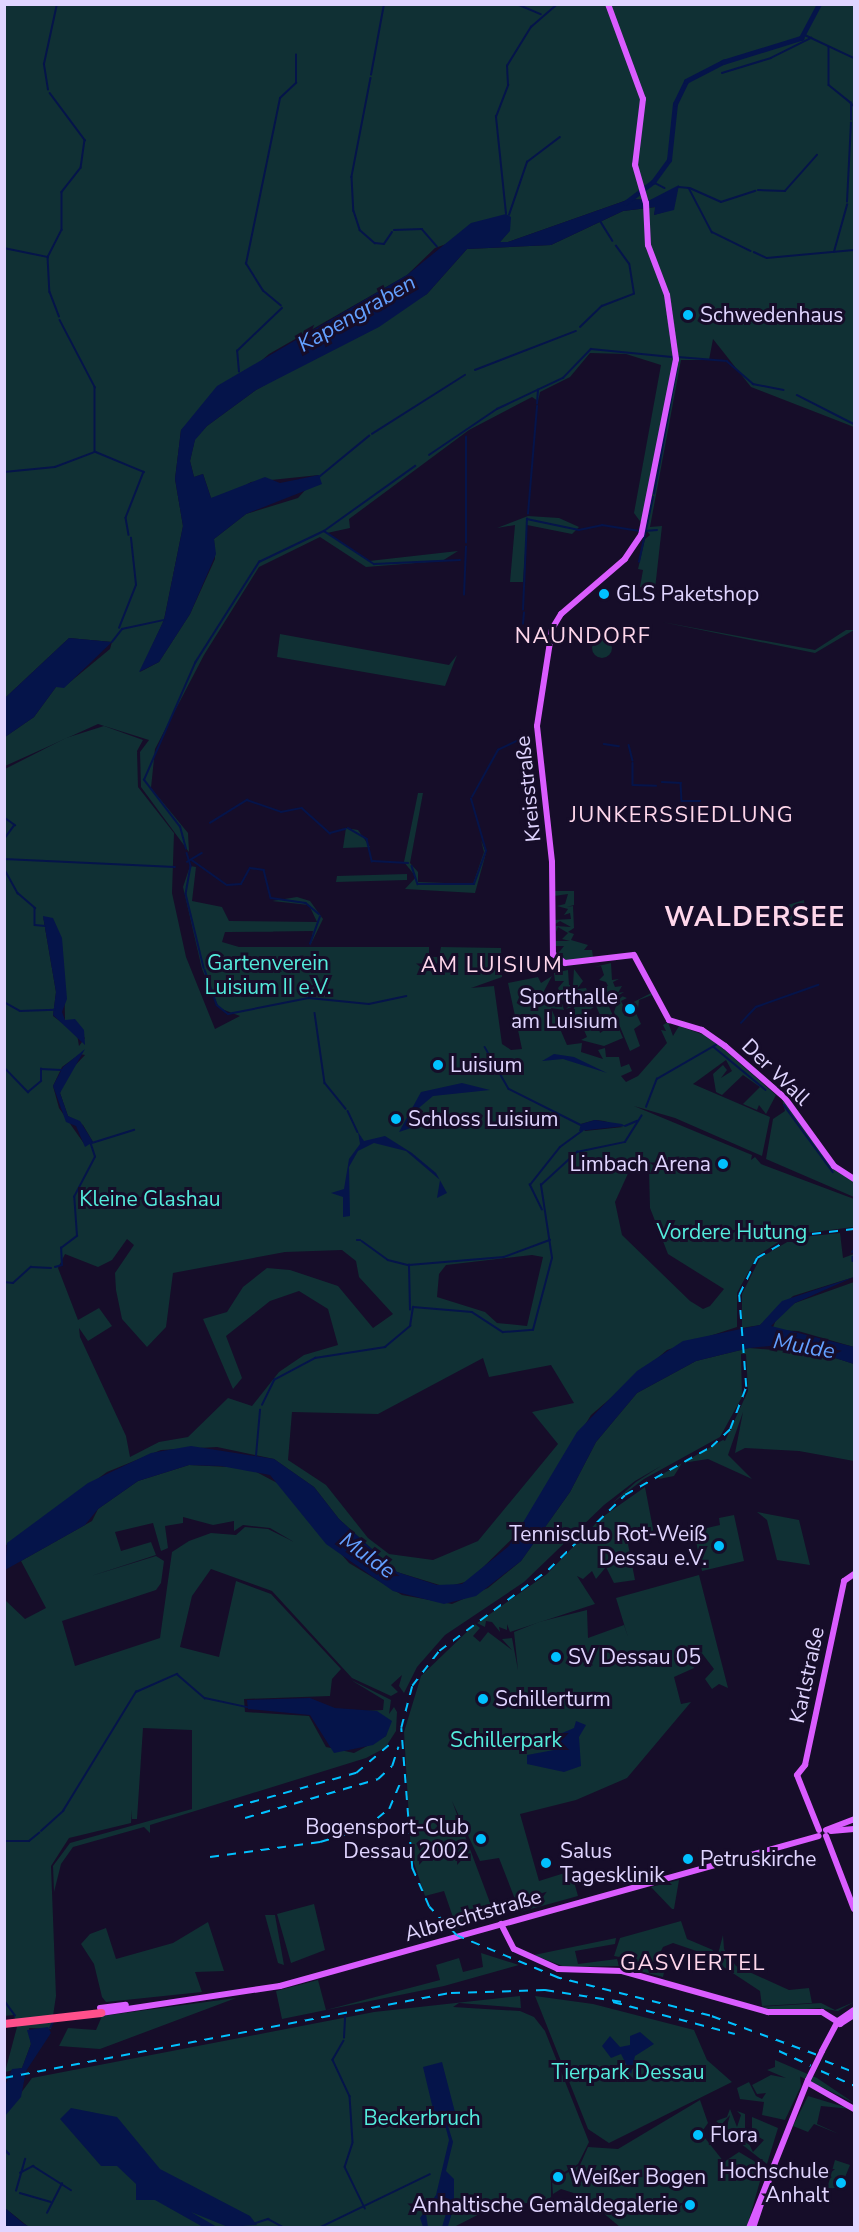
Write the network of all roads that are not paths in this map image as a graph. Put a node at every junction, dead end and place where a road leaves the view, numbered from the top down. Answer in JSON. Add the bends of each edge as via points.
{"nodes":[{"id":1,"x":608,"y":4,"type":"edge"},
{"id":2,"x":634,"y":955,"type":"joint"},
{"id":3,"x":855,"y":1179,"type":"edge"},
{"id":4,"x":855,"y":1574,"type":"edge"},
{"id":5,"x":855,"y":1819,"type":"edge"},
{"id":6,"x":839,"y":1828,"type":"junction"},
{"id":7,"x":855,"y":1829,"type":"edge"},
{"id":8,"x":822,"y":1833,"type":"junction"},
{"id":9,"x":855,"y":1909,"type":"edge"},
{"id":10,"x":501,"y":1924,"type":"junction"},
{"id":11,"x":100,"y":2010,"type":"joint"},
{"id":12,"x":855,"y":2010,"type":"edge"},
{"id":13,"x":855,"y":2015,"type":"edge"},
{"id":14,"x":4,"y":2022,"type":"edge"},
{"id":15,"x":840,"y":2022,"type":"junction"},
{"id":16,"x":808,"y":2084,"type":"junction"},
{"id":17,"x":852,"y":2108,"type":"edge"},
{"id":18,"x":751,"y":2228,"type":"edge"}],
"edges":[{"from":1,"to":2,"type":"main road","name":"Kreisstraße","via":[[643,105],[634,161],[647,210],[651,255],[667,296],[676,359],[645,519],[631,552],[556,622],[537,726],[552,862],[554,956],[565,963]]},
{"from":2,"to":3,"type":"main road","name":"Der Wall","via":[[668,1018],[715,1038],[782,1095],[834,1166]]},
{"from":4,"to":8,"type":"main road","name":"Karlstraße","via":[[847,1577],[805,1765],[797,1776]]},
{"from":5,"to":6,"type":"main road"},
{"from":6,"to":7,"type":"main road"},
{"from":6,"to":8,"type":"main road","name":"Albrechtstraße"},
{"from":8,"to":9,"type":"main road"},
{"from":8,"to":10,"type":"main road","name":"Albrechtstraße"},
{"from":10,"to":11,"type":"main road","name":"Albrechtstraße","via":[[282,1984]]},
{"from":10,"to":15,"type":"main road","via":[[514,1949],[558,1969],[622,1971],[764,2011],[819,2011]]},
{"from":11,"to":14,"type":"highway"},
{"from":12,"to":15,"type":"main road"},
{"from":13,"to":15,"type":"main road"},
{"from":15,"to":16,"type":"main road","bridge":true},
{"from":16,"to":17,"type":"main road"},
{"from":16,"to":18,"type":"main road"}]}
